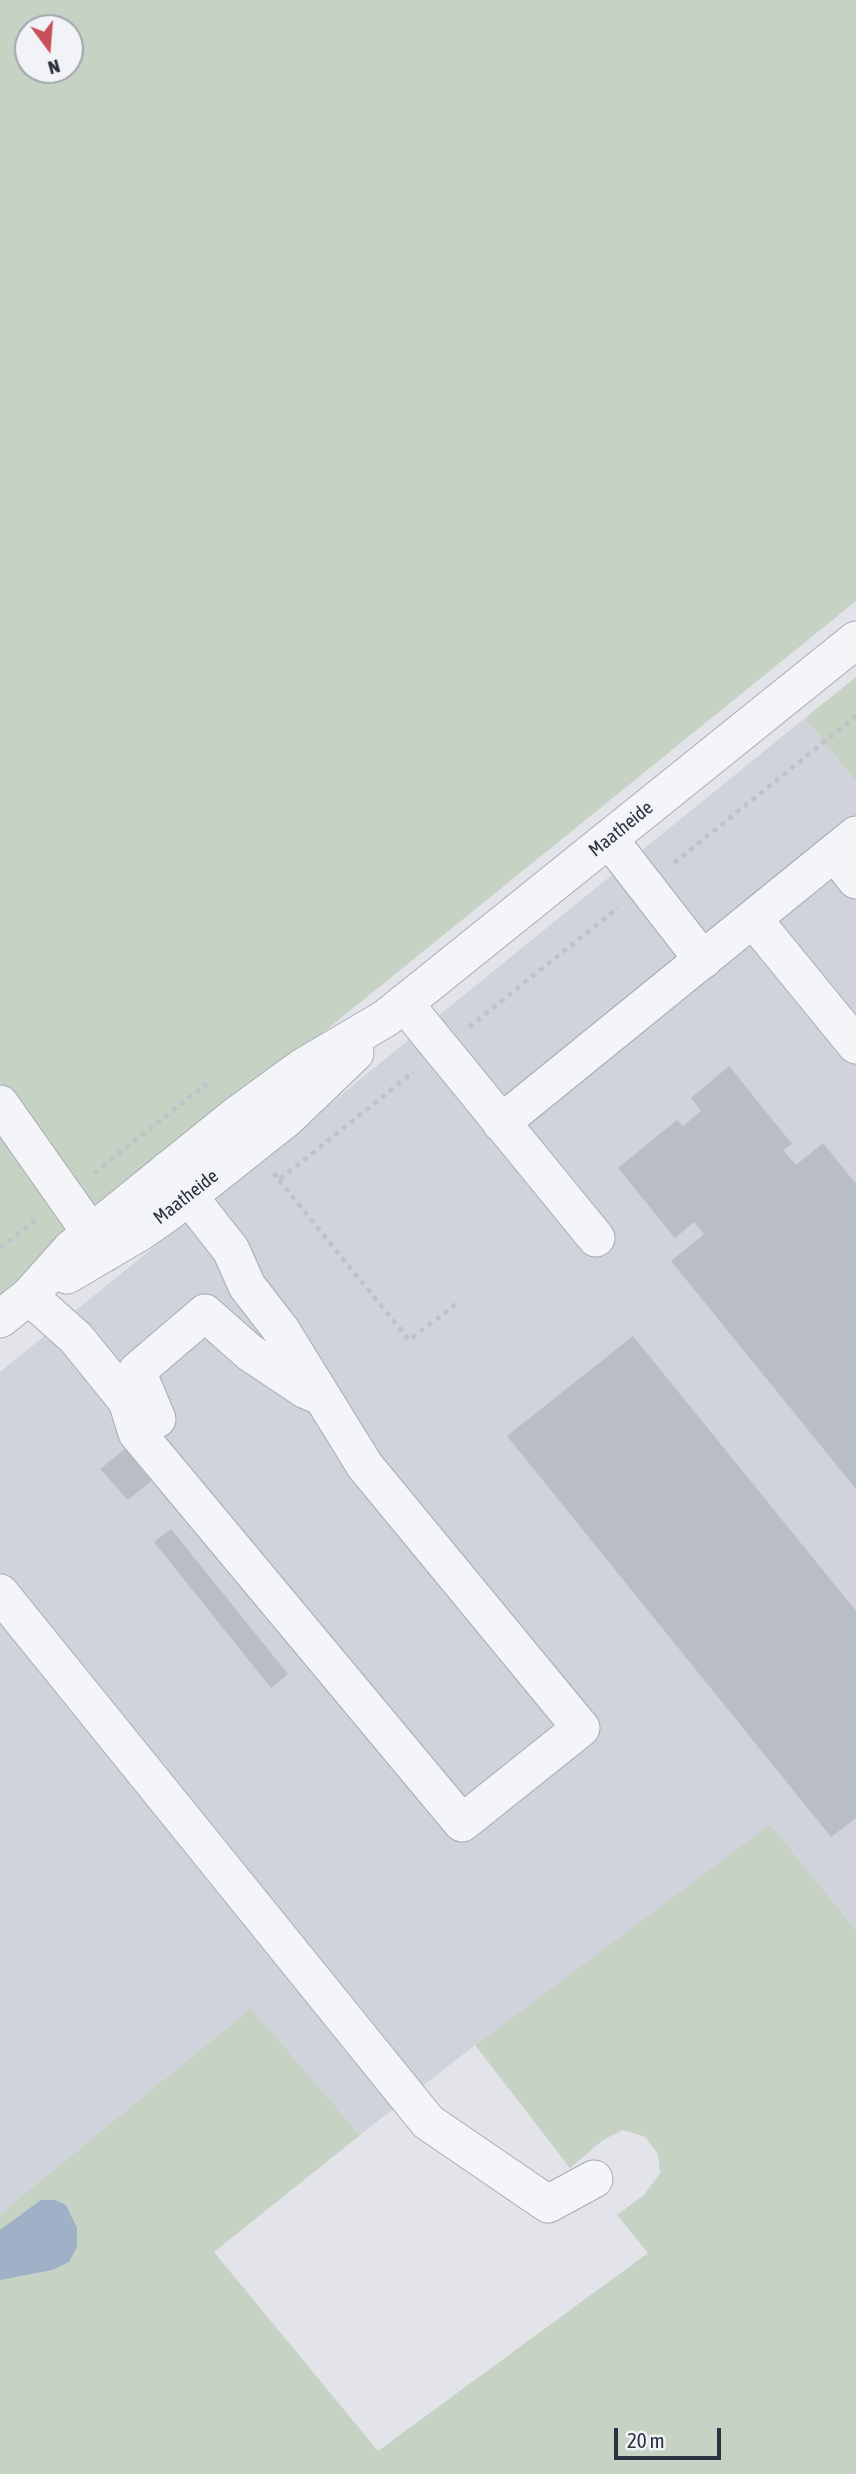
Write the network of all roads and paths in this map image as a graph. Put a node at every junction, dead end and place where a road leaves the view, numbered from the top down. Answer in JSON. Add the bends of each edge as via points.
{"nodes":[{"id":1,"x":856,"y":640,"type":"edge"},
{"id":2,"x":609,"y":839,"type":"junction"},
{"id":3,"x":849,"y":856,"type":"edge"},
{"id":4,"x":753,"y":919,"type":"junction"},
{"id":5,"x":703,"y":960,"type":"junction"},
{"id":6,"x":395,"y":1010,"type":"junction"},
{"id":7,"x":856,"y":1045,"type":"edge"},
{"id":8,"x":0,"y":1104,"type":"edge"},
{"id":9,"x":501,"y":1123,"type":"junction"},
{"id":10,"x":279,"y":1180,"type":"dead end"},
{"id":11,"x":178,"y":1183,"type":"junction"},
{"id":12,"x":596,"y":1238,"type":"dead end"},
{"id":13,"x":98,"y":1243,"type":"junction"},
{"id":14,"x":29,"y":1296,"type":"junction"},
{"id":15,"x":460,"y":1301,"type":"dead end"},
{"id":16,"x":0,"y":1318,"type":"edge"},
{"id":17,"x":323,"y":1397,"type":"junction"},
{"id":18,"x":142,"y":1412,"type":"junction"},
{"id":19,"x":0,"y":1593,"type":"edge"},
{"id":20,"x":594,"y":2179,"type":"dead end"}],
"edges":[{"from":1,"to":2,"type":"street","name":"Maatheide"},
{"from":2,"to":5,"type":"street"},
{"from":2,"to":6,"type":"street","name":"Maatheide"},
{"from":3,"to":4,"type":"street"},
{"from":4,"to":5,"type":"street"},
{"from":4,"to":7,"type":"street"},
{"from":5,"to":9,"type":"street"},
{"from":6,"to":9,"type":"street"},
{"from":6,"to":11,"type":"street","name":"Maatheide","via":[[303,1067]]},
{"from":8,"to":13,"type":"street"},
{"from":9,"to":12,"type":"street"},
{"from":10,"to":15,"type":"path","via":[[408,1340]]},
{"from":11,"to":13,"type":"street","name":"Maatheide"},
{"from":11,"to":17,"type":"street","via":[[231,1250],[266,1270],[301,1315]]},
{"from":13,"to":14,"type":"street","name":"Maatheide","via":[[71,1249]]},
{"from":14,"to":16,"type":"street","name":"Maatheide"},
{"from":14,"to":18,"type":"street","via":[[76,1338]]},
{"from":17,"to":18,"type":"street","via":[[249,1352],[205,1313],[137,1371]]},
{"from":17,"to":18,"type":"street","via":[[365,1466],[581,1728],[462,1823],[205,1513],[193,1462]]},
{"from":19,"to":20,"type":"street","via":[[428,2122],[548,2203]]}]}
